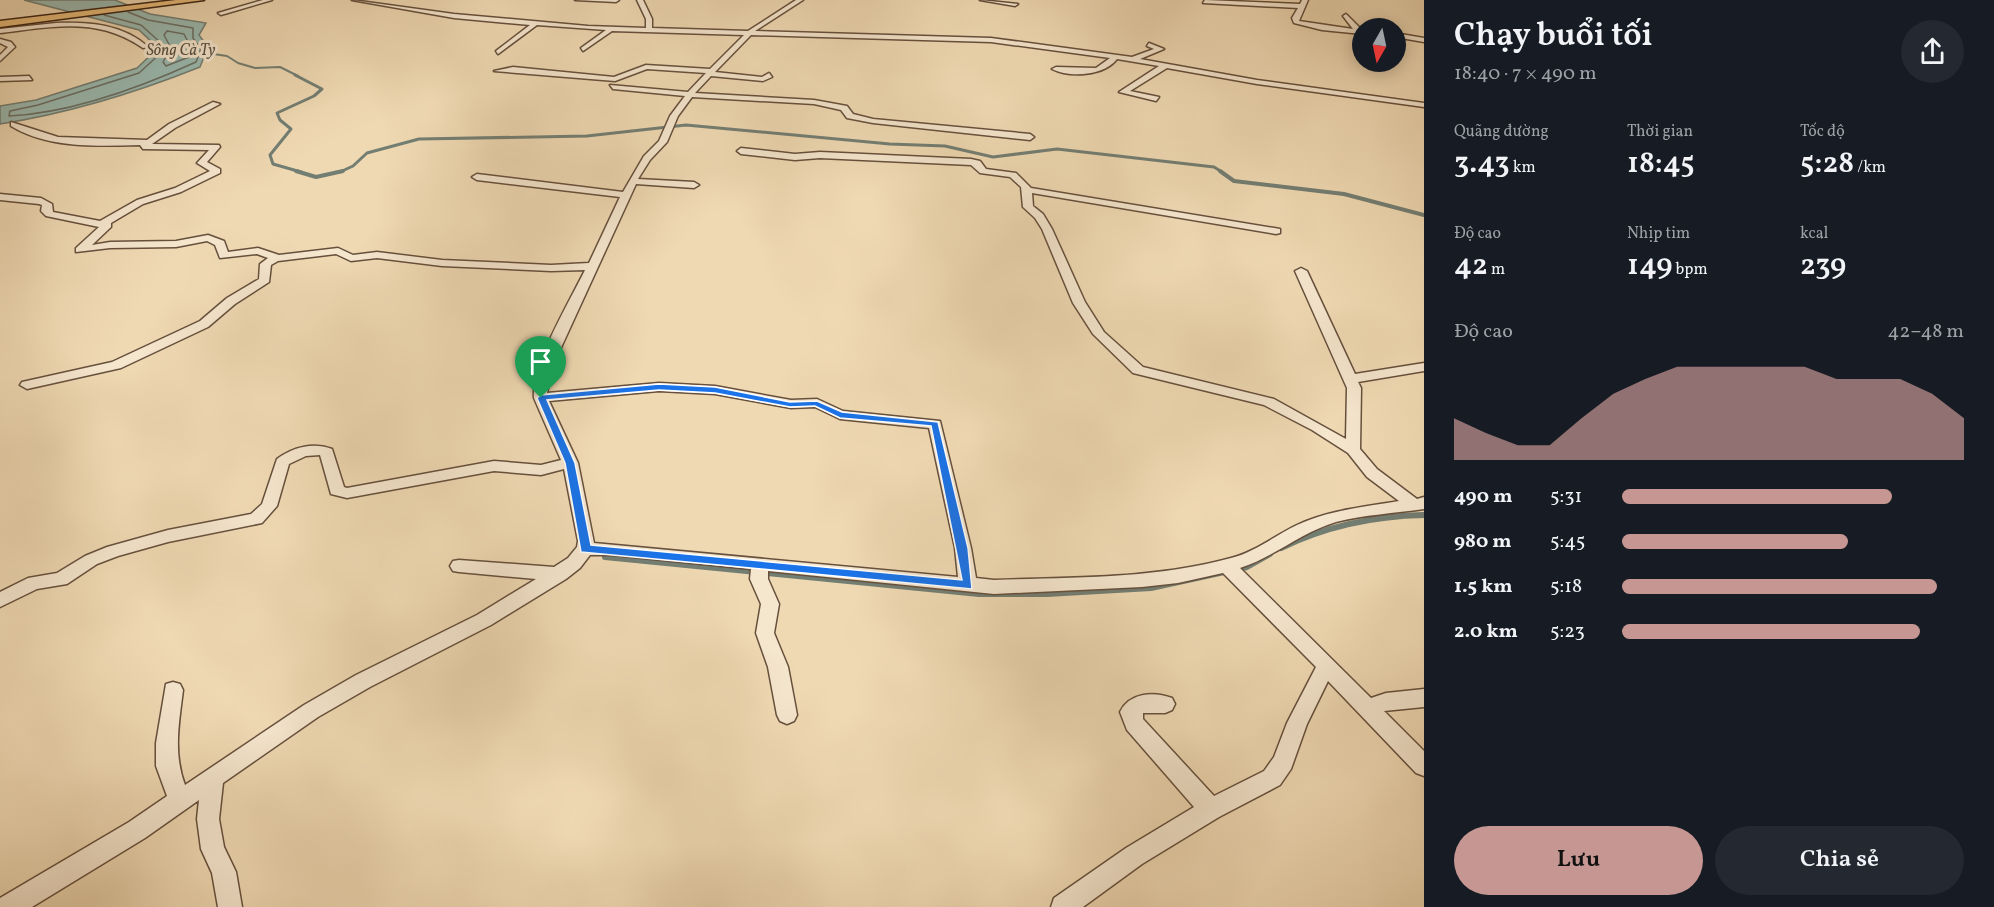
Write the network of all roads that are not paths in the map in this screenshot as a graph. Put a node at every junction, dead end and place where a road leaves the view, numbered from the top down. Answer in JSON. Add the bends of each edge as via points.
{"nodes":[{"id":1,"x":177,"y":0,"type":"edge"},
{"id":2,"x":199,"y":0,"type":"edge"},
{"id":3,"x":269,"y":0,"type":"edge"},
{"id":4,"x":355,"y":0,"type":"edge"},
{"id":5,"x":578,"y":0,"type":"edge"},
{"id":6,"x":616,"y":0,"type":"edge"},
{"id":7,"x":640,"y":0,"type":"edge"},
{"id":8,"x":800,"y":0,"type":"edge"},
{"id":9,"x":983,"y":0,"type":"edge"},
{"id":10,"x":1205,"y":2,"type":"dead end"},
{"id":11,"x":1304,"y":3,"type":"edge"},
{"id":12,"x":159,"y":4,"type":"junction"},
{"id":13,"x":1016,"y":4,"type":"dead end"},
{"id":14,"x":221,"y":13,"type":"dead end"},
{"id":15,"x":1346,"y":16,"type":"dead end"},
{"id":16,"x":768,"y":20,"type":"junction"},
{"id":17,"x":778,"y":21,"type":"dead end"},
{"id":18,"x":0,"y":23,"type":"edge"},
{"id":19,"x":1352,"y":23,"type":"edge"},
{"id":20,"x":535,"y":24,"type":"junction"},
{"id":21,"x":610,"y":27,"type":"junction"},
{"id":22,"x":649,"y":28,"type":"junction"},
{"id":23,"x":0,"y":31,"type":"edge"},
{"id":24,"x":751,"y":31,"type":"junction"},
{"id":25,"x":1352,"y":31,"type":"edge"},
{"id":26,"x":1406,"y":37,"type":"edge"},
{"id":27,"x":1026,"y":38,"type":"dead end"},
{"id":28,"x":889,"y":39,"type":"junction"},
{"id":29,"x":1424,"y":40,"type":"edge"},
{"id":30,"x":0,"y":41,"type":"edge"},
{"id":31,"x":1008,"y":42,"type":"junction"},
{"id":32,"x":881,"y":44,"type":"dead end"},
{"id":33,"x":899,"y":44,"type":"dead end"},
{"id":34,"x":1149,"y":45,"type":"dead end"},
{"id":35,"x":145,"y":47,"type":"dead end"},
{"id":36,"x":583,"y":49,"type":"dead end"},
{"id":37,"x":498,"y":52,"type":"dead end"},
{"id":38,"x":1115,"y":57,"type":"junction"},
{"id":39,"x":0,"y":59,"type":"edge"},
{"id":40,"x":1132,"y":59,"type":"junction"},
{"id":41,"x":1166,"y":64,"type":"junction"},
{"id":42,"x":1056,"y":69,"type":"dead end"},
{"id":43,"x":498,"y":71,"type":"dead end"},
{"id":44,"x":710,"y":73,"type":"junction"},
{"id":45,"x":769,"y":75,"type":"dead end"},
{"id":46,"x":29,"y":78,"type":"dead end"},
{"id":47,"x":0,"y":79,"type":"edge"},
{"id":48,"x":613,"y":87,"type":"dead end"},
{"id":49,"x":691,"y":94,"type":"junction"},
{"id":50,"x":1156,"y":99,"type":"dead end"},
{"id":51,"x":216,"y":104,"type":"dead end"},
{"id":52,"x":1424,"y":105,"type":"edge"},
{"id":53,"x":14,"y":124,"type":"dead end"},
{"id":54,"x":1030,"y":137,"type":"dead end"},
{"id":55,"x":146,"y":142,"type":"junction"},
{"id":56,"x":741,"y":151,"type":"dead end"},
{"id":57,"x":477,"y":177,"type":"dead end"},
{"id":58,"x":693,"y":185,"type":"dead end"},
{"id":59,"x":630,"y":188,"type":"junction"},
{"id":60,"x":1026,"y":190,"type":"junction"},
{"id":61,"x":0,"y":197,"type":"edge"},
{"id":62,"x":101,"y":224,"type":"junction"},
{"id":63,"x":1276,"y":231,"type":"dead end"},
{"id":64,"x":276,"y":258,"type":"junction"},
{"id":65,"x":591,"y":266,"type":"junction"},
{"id":66,"x":1301,"y":272,"type":"dead end"},
{"id":67,"x":1424,"y":368,"type":"edge"},
{"id":68,"x":1351,"y":379,"type":"junction"},
{"id":69,"x":27,"y":385,"type":"dead end"},
{"id":70,"x":541,"y":398,"type":"junction"},
{"id":71,"x":1353,"y":450,"type":"junction"},
{"id":72,"x":570,"y":463,"type":"junction"},
{"id":73,"x":1419,"y":503,"type":"edge"},
{"id":74,"x":585,"y":549,"type":"junction"},
{"id":75,"x":760,"y":565,"type":"junction"},
{"id":76,"x":459,"y":566,"type":"dead end"},
{"id":77,"x":560,"y":574,"type":"junction"},
{"id":78,"x":1237,"y":575,"type":"junction"},
{"id":79,"x":968,"y":585,"type":"junction"},
{"id":80,"x":0,"y":600,"type":"edge"},
{"id":81,"x":1326,"y":666,"type":"junction"},
{"id":82,"x":173,"y":690,"type":"dead end"},
{"id":83,"x":1424,"y":698,"type":"edge"},
{"id":84,"x":1165,"y":704,"type":"dead end"},
{"id":85,"x":1366,"y":708,"type":"junction"},
{"id":86,"x":787,"y":715,"type":"dead end"},
{"id":87,"x":1424,"y":766,"type":"edge"},
{"id":88,"x":213,"y":778,"type":"junction"},
{"id":89,"x":180,"y":801,"type":"junction"},
{"id":90,"x":1211,"y":809,"type":"junction"},
{"id":91,"x":9,"y":907,"type":"edge"},
{"id":92,"x":230,"y":907,"type":"edge"},
{"id":93,"x":1063,"y":907,"type":"edge"}],
"edges":[{"from":1,"to":12,"type":"highway"},
{"from":2,"to":12,"type":"highway"},
{"from":3,"to":14,"type":"street"},
{"from":4,"to":20,"type":"street","via":[[428,13]]},
{"from":5,"to":6,"type":"street"},
{"from":7,"to":22,"type":"street"},
{"from":8,"to":16,"type":"street"},
{"from":9,"to":13,"type":"street"},
{"from":10,"to":11,"type":"street"},
{"from":11,"to":25,"type":"street","via":[[1294,20],[1298,23]]},
{"from":12,"to":18,"type":"highway"},
{"from":15,"to":19,"type":"street"},
{"from":16,"to":17,"type":"street"},
{"from":16,"to":24,"type":"street"},
{"from":20,"to":21,"type":"street"},
{"from":20,"to":37,"type":"street"},
{"from":21,"to":22,"type":"street"},
{"from":21,"to":36,"type":"street","via":[[609,32]]},
{"from":22,"to":24,"type":"street"},
{"from":23,"to":35,"type":"street","via":[[89,23],[137,39]]},
{"from":24,"to":28,"type":"street","via":[[823,30]]},
{"from":24,"to":44,"type":"street"},
{"from":26,"to":29,"type":"street"},
{"from":27,"to":31,"type":"street","via":[[1011,38]]},
{"from":28,"to":31,"type":"street"},
{"from":28,"to":32,"type":"street"},
{"from":28,"to":33,"type":"street"},
{"from":30,"to":39,"type":"street","via":[[12,46]]},
{"from":31,"to":38,"type":"street"},
{"from":34,"to":40,"type":"street","via":[[1161,50]]},
{"from":38,"to":40,"type":"street"},
{"from":38,"to":42,"type":"street","via":[[1111,64],[1098,69]]},
{"from":40,"to":41,"type":"street"},
{"from":41,"to":50,"type":"street","via":[[1123,92]]},
{"from":41,"to":52,"type":"street","via":[[1257,82]]},
{"from":43,"to":44,"type":"street","via":[[513,69],[615,79],[646,67]]},
{"from":44,"to":45,"type":"street","via":[[763,79]]},
{"from":44,"to":49,"type":"street"},
{"from":46,"to":47,"type":"street"},
{"from":48,"to":49,"type":"street"},
{"from":49,"to":54,"type":"street","via":[[819,102],[844,108],[852,117],[873,121]]},
{"from":49,"to":59,"type":"street"},
{"from":51,"to":55,"type":"street"},
{"from":53,"to":55,"type":"street","via":[[52,138]]},
{"from":55,"to":62,"type":"street","via":[[143,146],[216,147],[202,163],[217,171],[178,190],[140,202]]},
{"from":56,"to":60,"type":"street","via":[[795,157],[970,162],[983,171],[1013,175]]},
{"from":57,"to":59,"type":"street"},
{"from":58,"to":59,"type":"street"},
{"from":59,"to":65,"type":"street"},
{"from":60,"to":63,"type":"street"},
{"from":60,"to":71,"type":"street","via":[[1028,207],[1047,230],[1078,303],[1104,341],[1131,365],[1147,373],[1269,402]]},
{"from":61,"to":62,"type":"street","via":[[41,201],[47,204],[50,214]]},
{"from":62,"to":64,"type":"street","via":[[107,225],[80,250],[211,238],[220,243],[224,256],[256,251]]},
{"from":64,"to":65,"type":"street","via":[[338,251],[354,258],[377,255],[442,263]]},
{"from":64,"to":69,"type":"street","via":[[266,264],[265,280],[204,324],[110,368]]},
{"from":65,"to":70,"type":"street","via":[[542,378]]},
{"from":66,"to":68,"type":"street"},
{"from":67,"to":68,"type":"street"},
{"from":68,"to":71,"type":"street"},
{"from":70,"to":72,"type":"street"},
{"from":70,"to":79,"type":"street","via":[[659,387],[697,389],[748,394],[790,404],[817,404],[849,416],[935,424]]},
{"from":71,"to":73,"type":"street","via":[[1364,466]]},
{"from":72,"to":74,"type":"street"},
{"from":72,"to":80,"type":"street","via":[[541,470],[494,466],[346,493],[338,490],[327,452],[309,451],[282,462],[269,506],[256,519],[113,551],[61,579],[34,583]]},
{"from":73,"to":78,"type":"street","via":[[1334,517],[1252,558]]},
{"from":74,"to":75,"type":"street"},
{"from":74,"to":77,"type":"street"},
{"from":75,"to":79,"type":"street"},
{"from":75,"to":86,"type":"street","via":[[759,579],[770,604],[765,633],[778,667]]},
{"from":76,"to":77,"type":"street"},
{"from":77,"to":88,"type":"street","via":[[484,620],[331,700]]},
{"from":78,"to":79,"type":"street","via":[[1014,587]]},
{"from":78,"to":81,"type":"street"},
{"from":81,"to":85,"type":"street"},
{"from":81,"to":90,"type":"street","via":[[1277,773]]},
{"from":82,"to":89,"type":"street","via":[[167,766]]},
{"from":83,"to":85,"type":"street"},
{"from":84,"to":90,"type":"street","via":[[1138,704],[1130,712],[1134,724]]},
{"from":85,"to":87,"type":"street"},
{"from":88,"to":89,"type":"street"},
{"from":88,"to":92,"type":"street","via":[[208,819]]},
{"from":89,"to":91,"type":"street"},
{"from":90,"to":93,"type":"street","via":[[1134,856]]}]}
